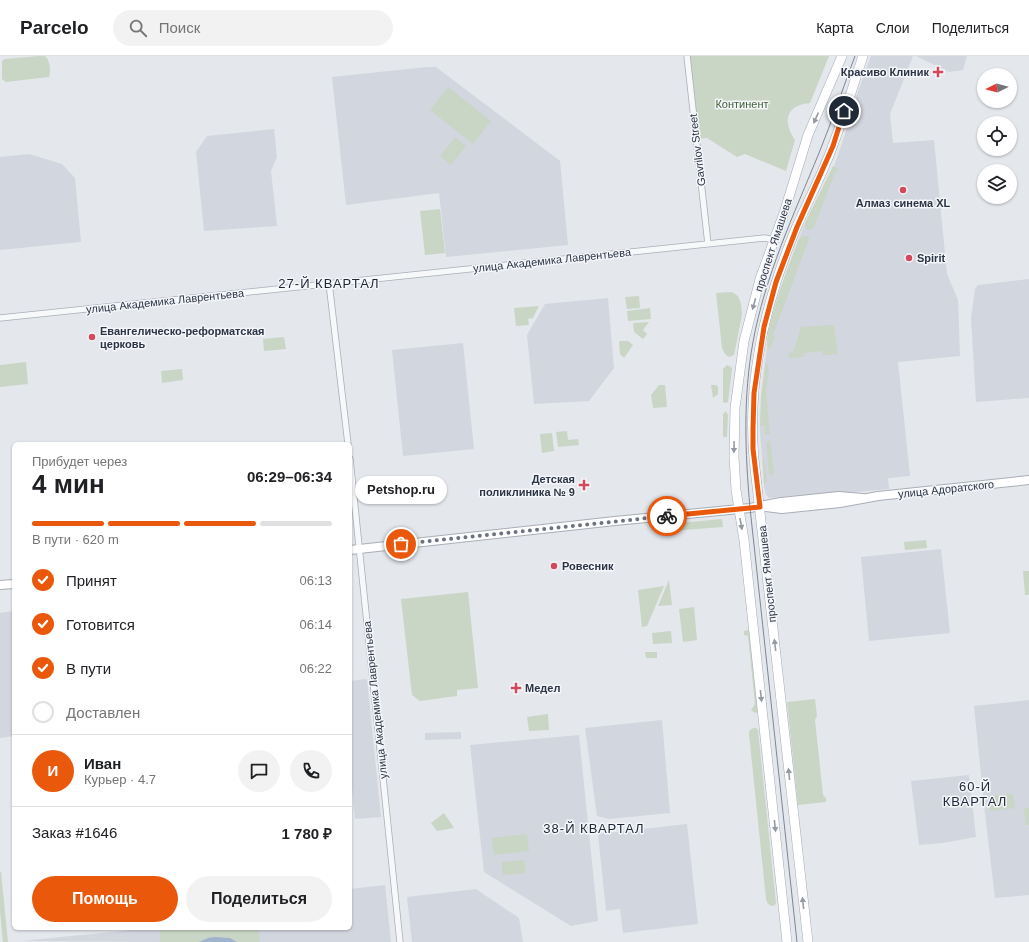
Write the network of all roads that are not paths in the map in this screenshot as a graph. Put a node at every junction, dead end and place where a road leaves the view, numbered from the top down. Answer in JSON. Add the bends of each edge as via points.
{"nodes":[{"id":1,"x":687,"y":56,"type":"edge"},
{"id":2,"x":842,"y":56,"type":"edge"},
{"id":3,"x":863,"y":56,"type":"edge"},
{"id":4,"x":774,"y":240,"type":"junction"},
{"id":5,"x":708,"y":244,"type":"junction"},
{"id":6,"x":329,"y":284,"type":"junction"},
{"id":7,"x":0,"y":318,"type":"edge"},
{"id":8,"x":348,"y":442,"type":"edge"},
{"id":9,"x":352,"y":477,"type":"edge"},
{"id":10,"x":1029,"y":480,"type":"edge"},
{"id":11,"x":760,"y":507,"type":"junction"},
{"id":12,"x":739,"y":509,"type":"junction"},
{"id":13,"x":360,"y":549,"type":"junction"},
{"id":14,"x":352,"y":550,"type":"edge"},
{"id":15,"x":12,"y":584,"type":"edge"},
{"id":16,"x":0,"y":585,"type":"edge"},
{"id":17,"x":400,"y":942,"type":"edge"},
{"id":18,"x":787,"y":942,"type":"edge"},
{"id":19,"x":808,"y":942,"type":"edge"}],
"edges":[{"from":1,"to":5,"type":"street","name":"Gavrilov Street"},
{"from":2,"to":4,"type":"main road","name":"проспект Ямашева","one_way":true,"via":[[808,135]]},
{"from":3,"to":11,"type":"main road","name":"проспект Ямашева","via":[[833,146],[776,282],[764,327],[754,393],[753,429]]},
{"from":4,"to":5,"type":"street","name":"улица Академика Лаврентьева","via":[[766,238]]},
{"from":4,"to":12,"type":"main road","name":"проспект Ямашева","one_way":true,"via":[[760,279],[740,362],[735,408],[734,457]]},
{"from":5,"to":6,"type":"street","name":"улица Академика Лаврентьева"},
{"from":6,"to":7,"type":"street","name":"улица Академика Лаврентьева"},
{"from":6,"to":8,"type":"street"},
{"from":9,"to":13,"type":"street","name":"улица Академика Лаврентьева"},
{"from":10,"to":11,"type":"street","name":"улица Адоратского","via":[[782,509]]},
{"from":11,"to":12,"type":"street","name":"улица Адоратского"},
{"from":19,"to":11,"type":"main road","name":"проспект Ямашева","one_way":true},
{"from":12,"to":13,"type":"street","name":"улица Адоратского"},
{"from":12,"to":18,"type":"main road","name":"проспект Ямашева","one_way":true},
{"from":13,"to":14,"type":"street","name":"улица Адоратского"},
{"from":13,"to":17,"type":"street","name":"улица Академика Лаврентьева"},
{"from":15,"to":16,"type":"street"}]}
